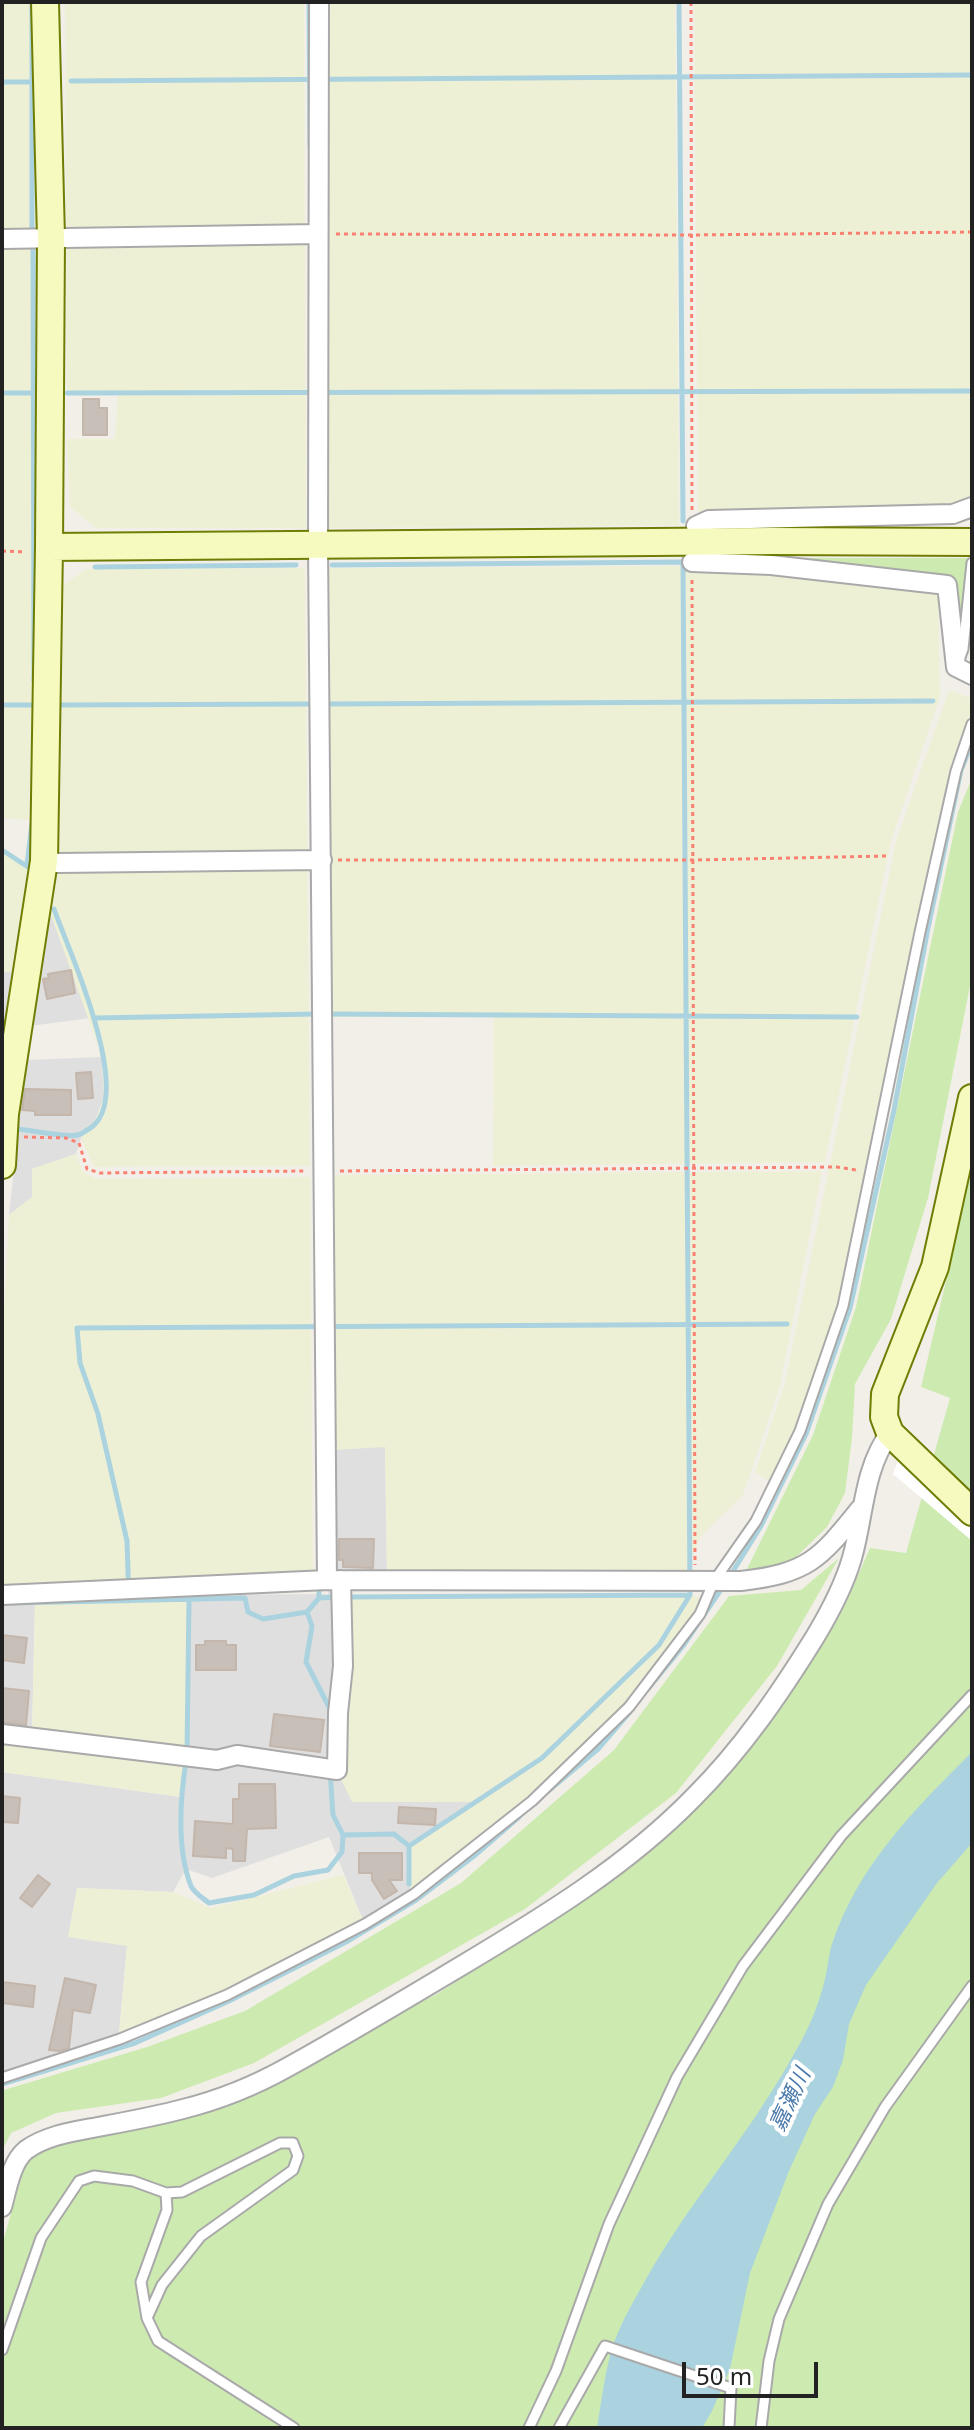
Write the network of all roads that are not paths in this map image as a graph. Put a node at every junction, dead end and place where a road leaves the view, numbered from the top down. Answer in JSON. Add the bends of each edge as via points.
{"nodes":[{"id":1,"x":45,"y":2,"type":"edge"},
{"id":2,"x":319,"y":2,"type":"edge"},
{"id":3,"x":310,"y":234,"type":"junction"},
{"id":4,"x":38,"y":238,"type":"junction"},
{"id":5,"x":2,"y":239,"type":"edge"},
{"id":6,"x":972,"y":507,"type":"edge"},
{"id":7,"x":696,"y":526,"type":"road end"},
{"id":8,"x":972,"y":542,"type":"edge"},
{"id":9,"x":318,"y":546,"type":"junction"},
{"id":10,"x":39,"y":549,"type":"junction"},
{"id":11,"x":972,"y":561,"type":"edge"},
{"id":12,"x":692,"y":562,"type":"road end"},
{"id":13,"x":964,"y":671,"type":"edge"},
{"id":14,"x":972,"y":724,"type":"edge"},
{"id":15,"x":315,"y":860,"type":"junction"},
{"id":16,"x":44,"y":861,"type":"junction"},
{"id":17,"x":972,"y":1098,"type":"edge"},
{"id":18,"x":4,"y":1122,"type":"edge"},
{"id":19,"x":2,"y":1165,"type":"edge"},
{"id":20,"x":897,"y":1439,"type":"junction"},
{"id":21,"x":861,"y":1508,"type":"junction"},
{"id":22,"x":972,"y":1512,"type":"edge"},
{"id":23,"x":698,"y":1580,"type":"junction"},
{"id":24,"x":332,"y":1587,"type":"junction"},
{"id":25,"x":2,"y":1595,"type":"edge"},
{"id":26,"x":972,"y":1695,"type":"edge"},
{"id":27,"x":2,"y":1734,"type":"edge"},
{"id":28,"x":972,"y":1986,"type":"edge"},
{"id":29,"x":2,"y":2078,"type":"edge"},
{"id":30,"x":166,"y":2193,"type":"junction"},
{"id":31,"x":2,"y":2207,"type":"edge"},
{"id":32,"x":147,"y":2318,"type":"junction"},
{"id":33,"x":2,"y":2350,"type":"edge"},
{"id":34,"x":294,"y":2428,"type":"edge"},
{"id":35,"x":529,"y":2428,"type":"edge"},
{"id":36,"x":559,"y":2428,"type":"edge"},
{"id":37,"x":729,"y":2428,"type":"edge"},
{"id":38,"x":761,"y":2428,"type":"edge"}],
"edges":[{"from":1,"to":4,"type":"street"},
{"from":2,"to":3,"type":"street"},
{"from":3,"to":4,"type":"street"},
{"from":3,"to":9,"type":"street"},
{"from":4,"to":5,"type":"street"},
{"from":4,"to":10,"type":"street"},
{"from":6,"to":7,"type":"street","via":[[953,514],[709,520]]},
{"from":8,"to":9,"type":"street"},
{"from":8,"to":11,"type":"lane"},
{"from":9,"to":10,"type":"street"},
{"from":9,"to":15,"type":"street"},
{"from":10,"to":16,"type":"street"},
{"from":11,"to":13,"type":"lane"},
{"from":12,"to":13,"type":"street","via":[[771,565],[947,585]]},
{"from":14,"to":23,"type":"lane","via":[[956,771],[843,1306],[800,1431],[756,1521]]},
{"from":15,"to":16,"type":"street"},
{"from":15,"to":24,"type":"street","via":[[321,1014],[316,1171]]},
{"from":16,"to":18,"type":"street"},
{"from":17,"to":20,"type":"street","via":[[935,1267],[885,1394],[884,1417]]},
{"from":18,"to":19,"type":"street"},
{"from":20,"to":21,"type":"street","via":[[882,1444]]},
{"from":20,"to":22,"type":"street"},
{"from":21,"to":23,"type":"street","via":[[833,1543],[787,1574]]},
{"from":21,"to":31,"type":"street","via":[[852,1559],[838,1595],[775,1702],[730,1760],[655,1833],[544,1916],[284,2069],[185,2108],[59,2135],[24,2152]]},
{"from":23,"to":24,"type":"street"},
{"from":23,"to":29,"type":"lane","via":[[700,1614],[629,1707],[532,1801],[414,1894],[227,1995],[120,2039]]},
{"from":24,"to":25,"type":"street"},
{"from":24,"to":27,"type":"street","via":[[343,1666],[331,1769]]},
{"from":26,"to":35,"type":"lane","via":[[841,1836],[743,1966],[677,2077],[615,2211],[556,2371]]},
{"from":28,"to":38,"type":"lane","via":[[885,2107],[828,2204],[779,2319]]},
{"from":30,"to":32,"type":"lane","via":[[167,2210],[141,2282]]},
{"from":30,"to":32,"type":"lane","via":[[182,2192],[280,2143],[293,2143],[298,2156],[293,2170],[201,2236],[162,2285]]},
{"from":30,"to":33,"type":"lane","via":[[133,2181],[94,2176],[79,2181],[41,2238]]},
{"from":32,"to":34,"type":"lane","via":[[158,2341]]},
{"from":36,"to":37,"type":"lane","via":[[605,2346],[731,2388]]}]}
